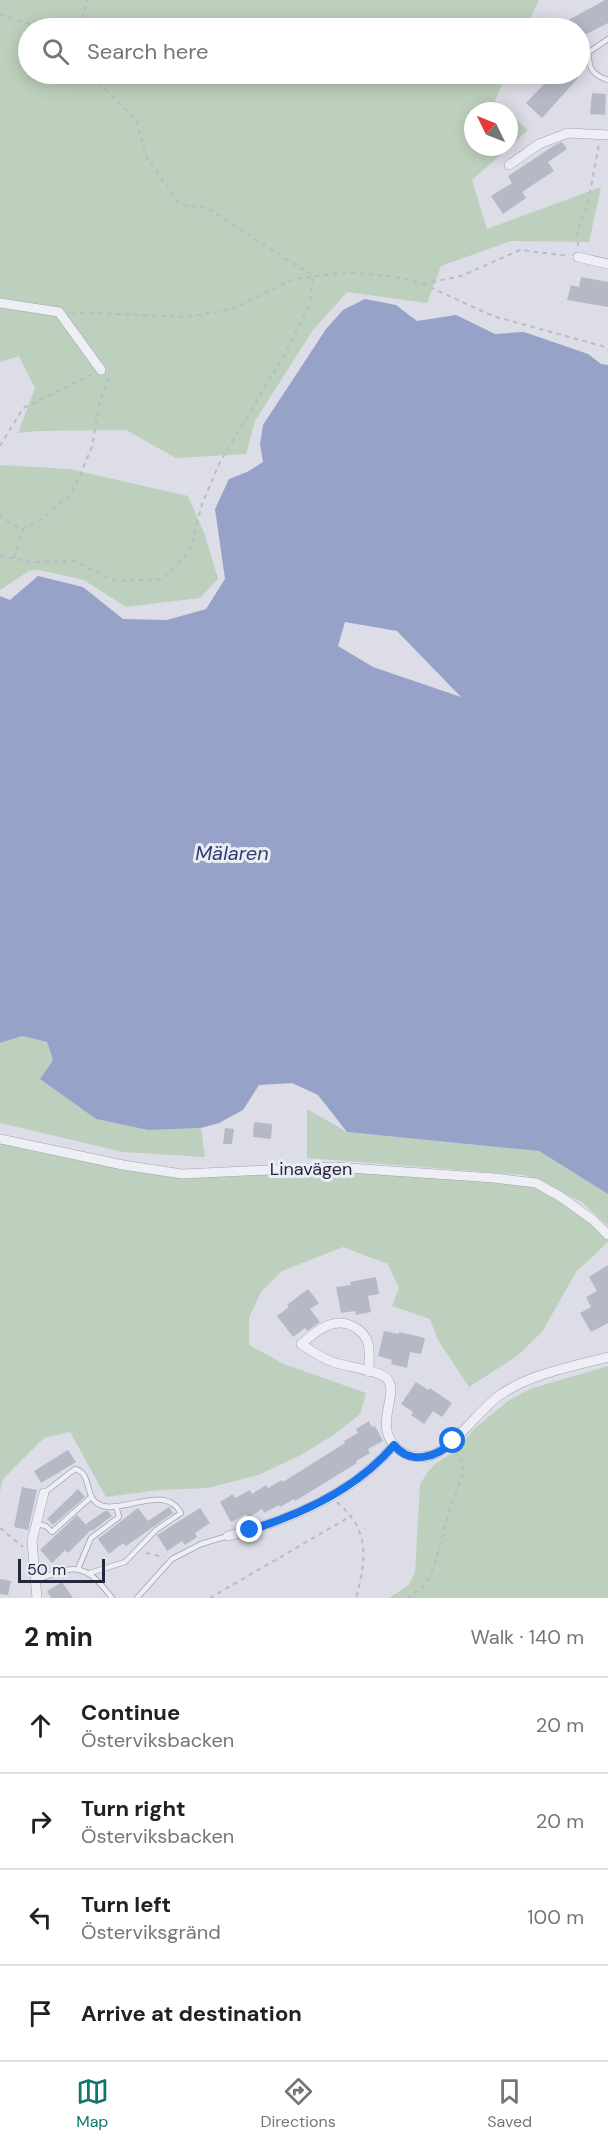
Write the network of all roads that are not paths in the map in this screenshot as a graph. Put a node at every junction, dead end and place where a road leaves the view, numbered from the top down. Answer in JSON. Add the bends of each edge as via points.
{"nodes":[{"id":1,"x":608,"y":39,"type":"edge"},
{"id":2,"x":590,"y":51,"type":"edge"},
{"id":3,"x":590,"y":68,"type":"edge"},
{"id":4,"x":608,"y":80,"type":"edge"},
{"id":5,"x":604,"y":135,"type":"edge"},
{"id":6,"x":509,"y":165,"type":"dead end"},
{"id":7,"x":578,"y":257,"type":"road end"},
{"id":8,"x":608,"y":264,"type":"edge"},
{"id":9,"x":0,"y":303,"type":"edge"},
{"id":10,"x":101,"y":370,"type":"road end"},
{"id":11,"x":0,"y":1139,"type":"edge"},
{"id":12,"x":608,"y":1235,"type":"edge"},
{"id":13,"x":608,"y":1357,"type":"edge"},
{"id":14,"x":369,"y":1372,"type":"junction"},
{"id":15,"x":394,"y":1445,"type":"junction"},
{"id":16,"x":44,"y":1493,"type":"joint"},
{"id":17,"x":91,"y":1497,"type":"junction"},
{"id":18,"x":116,"y":1506,"type":"junction"},
{"id":19,"x":36,"y":1524,"type":"junction"},
{"id":20,"x":228,"y":1536,"type":"joint"},
{"id":21,"x":78,"y":1569,"type":"junction"},
{"id":22,"x":90,"y":1573,"type":"junction"},
{"id":23,"x":34,"y":1581,"type":"junction"},
{"id":24,"x":37,"y":1598,"type":"edge"},
{"id":25,"x":112,"y":1598,"type":"edge"},
{"id":26,"x":137,"y":1598,"type":"edge"}],
"edges":[{"from":1,"to":2,"type":"lane"},
{"from":3,"to":4,"type":"lane"},
{"from":5,"to":6,"type":"street","via":[[568,133],[539,144]]},
{"from":7,"to":8,"type":"street"},
{"from":9,"to":10,"type":"street","via":[[59,312]]},
{"from":11,"to":12,"type":"street","name":"Linavägen","via":[[182,1173],[334,1167],[536,1183],[585,1214]]},
{"from":13,"to":15,"type":"street","via":[[554,1371],[503,1393],[485,1406],[449,1445],[432,1455],[413,1457]]},
{"from":14,"to":14,"type":"street","via":[[331,1362],[301,1344],[323,1326],[346,1324],[365,1335],[369,1344]]},
{"from":14,"to":15,"type":"street","via":[[382,1374],[389,1381],[386,1428]]},
{"from":15,"to":20,"type":"street","via":[[330,1496],[283,1519]]},
{"from":16,"to":17,"type":"lane","via":[[75,1469],[86,1477]]},
{"from":16,"to":19,"type":"street"},
{"from":17,"to":18,"type":"lane","via":[[104,1507]]},
{"from":17,"to":19,"type":"lane","via":[[52,1532]]},
{"from":18,"to":21,"type":"lane","via":[[119,1517],[91,1538]]},
{"from":18,"to":22,"type":"lane","via":[[142,1500],[165,1501],[177,1506],[181,1514],[156,1530],[125,1562]]},
{"from":19,"to":23,"type":"street","via":[[32,1541]]},
{"from":20,"to":26,"type":"lane","via":[[172,1559]]},
{"from":21,"to":22,"type":"lane"},
{"from":21,"to":23,"type":"lane","via":[[62,1570]]},
{"from":22,"to":25,"type":"lane"},
{"from":23,"to":24,"type":"street"}]}
